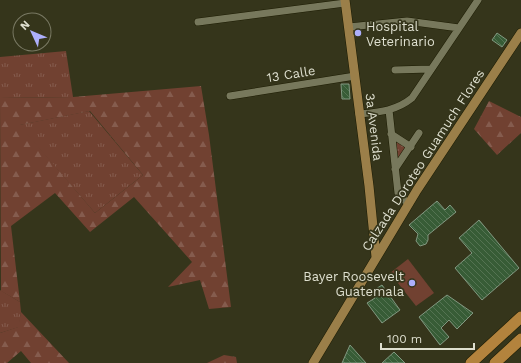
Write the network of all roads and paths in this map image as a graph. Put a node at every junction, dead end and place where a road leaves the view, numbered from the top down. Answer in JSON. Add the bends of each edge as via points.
{"nodes":[{"id":1,"x":478,"y":0,"type":"edge"},
{"id":2,"x":345,"y":1,"type":"edge"},
{"id":3,"x":198,"y":22,"type":"dead end"},
{"id":4,"x":349,"y":27,"type":"junction"},
{"id":5,"x":459,"y":28,"type":"junction"},
{"id":6,"x":521,"y":33,"type":"edge"},
{"id":7,"x":395,"y":70,"type":"dead end"},
{"id":8,"x":430,"y":70,"type":"junction"},
{"id":9,"x":355,"y":76,"type":"junction"},
{"id":10,"x":230,"y":96,"type":"dead end"},
{"id":11,"x":388,"y":110,"type":"junction"},
{"id":12,"x":359,"y":114,"type":"junction"},
{"id":13,"x":419,"y":133,"type":"dead end"},
{"id":14,"x":391,"y":134,"type":"junction"},
{"id":15,"x":410,"y":147,"type":"junction"},
{"id":16,"x":395,"y":169,"type":"junction"},
{"id":17,"x":410,"y":204,"type":"junction"},
{"id":18,"x":372,"y":218,"type":"junction"},
{"id":19,"x":394,"y":229,"type":"junction"},
{"id":20,"x":376,"y":257,"type":"junction"},
{"id":21,"x":521,"y":317,"type":"edge"},
{"id":22,"x":521,"y":338,"type":"edge"},
{"id":23,"x":313,"y":363,"type":"edge"},
{"id":24,"x":471,"y":363,"type":"edge"},
{"id":25,"x":495,"y":363,"type":"edge"}],
"edges":[{"from":1,"to":5,"type":"street"},
{"from":2,"to":3,"type":"street"},
{"from":2,"to":4,"type":"main road","name":"3a Avenida"},
{"from":4,"to":5,"type":"street","via":[[407,21]]},
{"from":4,"to":9,"type":"main road","name":"3a Avenida"},
{"from":5,"to":8,"type":"street"},
{"from":6,"to":17,"type":"main road","name":"Calzada Doroteo Guamuch Flores"},
{"from":7,"to":8,"type":"street"},
{"from":8,"to":11,"type":"street","via":[[412,98],[402,106]]},
{"from":9,"to":10,"type":"street","name":"13 Calle"},
{"from":9,"to":12,"type":"main road","name":"3a Avenida"},
{"from":11,"to":12,"type":"street"},
{"from":11,"to":14,"type":"street"},
{"from":12,"to":18,"type":"main road","name":"3a Avenida"},
{"from":13,"to":15,"type":"street"},
{"from":14,"to":15,"type":"street"},
{"from":14,"to":16,"type":"street"},
{"from":15,"to":16,"type":"street"},
{"from":16,"to":17,"type":"street","via":[[398,193]]},
{"from":17,"to":19,"type":"main road","name":"Calzada Doroteo Guamuch Flores"},
{"from":18,"to":19,"type":"main road","via":[[382,232]]},
{"from":18,"to":20,"type":"main road","name":"3a Avenida"},
{"from":19,"to":20,"type":"main road","name":"Calzada Doroteo Guamuch Flores"},
{"from":20,"to":23,"type":"main road","name":"Calzada Doroteo Guamuch Flores"},
{"from":21,"to":24,"type":"highway"},
{"from":22,"to":25,"type":"highway"}]}
